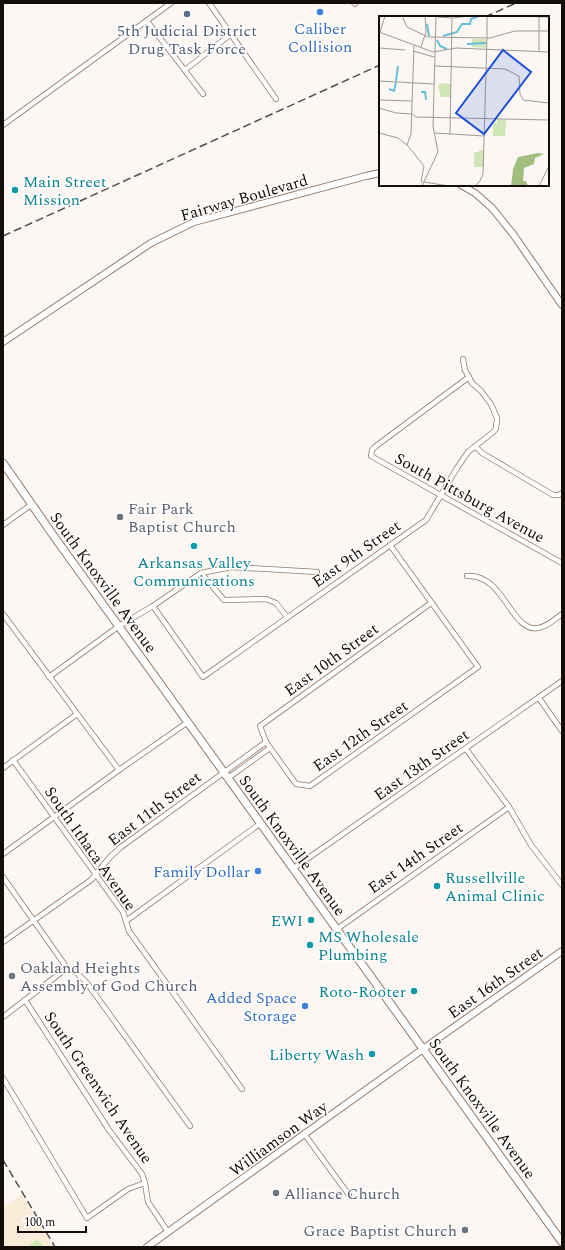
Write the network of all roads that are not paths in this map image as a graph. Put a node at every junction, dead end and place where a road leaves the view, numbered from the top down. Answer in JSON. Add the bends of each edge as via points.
{"nodes":[{"id":1,"x":171,"y":3,"type":"edge"},
{"id":2,"x":209,"y":3,"type":"edge"},
{"id":3,"x":147,"y":20,"type":"junction"},
{"id":4,"x":231,"y":34,"type":"junction"},
{"id":5,"x":185,"y":70,"type":"junction"},
{"id":6,"x":203,"y":94,"type":"dead end"},
{"id":7,"x":276,"y":99,"type":"dead end"},
{"id":8,"x":3,"y":125,"type":"edge"},
{"id":9,"x":379,"y":173,"type":"edge"},
{"id":10,"x":463,"y":186,"type":"edge"},
{"id":11,"x":562,"y":305,"type":"edge"},
{"id":12,"x":3,"y":342,"type":"edge"},
{"id":13,"x":462,"y":359,"type":"dead end"},
{"id":14,"x":469,"y":377,"type":"junction"},
{"id":15,"x":475,"y":446,"type":"junction"},
{"id":16,"x":3,"y":463,"type":"edge"},
{"id":17,"x":562,"y":493,"type":"edge"},
{"id":18,"x":441,"y":495,"type":"junction"},
{"id":19,"x":32,"y":504,"type":"junction"},
{"id":20,"x":3,"y":525,"type":"edge"},
{"id":21,"x":390,"y":545,"type":"junction"},
{"id":22,"x":562,"y":563,"type":"edge"},
{"id":23,"x":317,"y":572,"type":"dead end"},
{"id":24,"x":201,"y":573,"type":"junction"},
{"id":25,"x":467,"y":576,"type":"dead end"},
{"id":26,"x":431,"y":603,"type":"junction"},
{"id":27,"x":153,"y":606,"type":"junction"},
{"id":28,"x":562,"y":614,"type":"edge"},
{"id":29,"x":4,"y":617,"type":"edge"},
{"id":30,"x":287,"y":617,"type":"junction"},
{"id":31,"x":119,"y":626,"type":"junction"},
{"id":32,"x":49,"y":677,"type":"junction"},
{"id":33,"x":562,"y":681,"type":"edge"},
{"id":34,"x":539,"y":698,"type":"junction"},
{"id":35,"x":77,"y":714,"type":"junction"},
{"id":36,"x":188,"y":722,"type":"junction"},
{"id":37,"x":562,"y":731,"type":"edge"},
{"id":38,"x":266,"y":742,"type":"junction"},
{"id":39,"x":270,"y":748,"type":"junction"},
{"id":40,"x":466,"y":749,"type":"junction"},
{"id":41,"x":13,"y":760,"type":"junction"},
{"id":42,"x":3,"y":768,"type":"edge"},
{"id":43,"x":119,"y":770,"type":"junction"},
{"id":44,"x":226,"y":775,"type":"junction"},
{"id":45,"x":509,"y":807,"type":"junction"},
{"id":46,"x":54,"y":817,"type":"junction"},
{"id":47,"x":261,"y":823,"type":"junction"},
{"id":48,"x":3,"y":854,"type":"edge"},
{"id":49,"x":294,"y":868,"type":"junction"},
{"id":50,"x":96,"y":875,"type":"junction"},
{"id":51,"x":3,"y":877,"type":"edge"},
{"id":52,"x":562,"y":886,"type":"edge"},
{"id":53,"x":34,"y":919,"type":"junction"},
{"id":54,"x":126,"y":921,"type":"junction"},
{"id":55,"x":337,"y":929,"type":"junction"},
{"id":56,"x":3,"y":942,"type":"edge"},
{"id":57,"x":562,"y":951,"type":"edge"},
{"id":58,"x":67,"y":968,"type":"junction"},
{"id":59,"x":25,"y":1000,"type":"junction"},
{"id":60,"x":3,"y":1016,"type":"edge"},
{"id":61,"x":423,"y":1049,"type":"junction"},
{"id":62,"x":3,"y":1078,"type":"edge"},
{"id":63,"x":242,"y":1089,"type":"dead end"},
{"id":64,"x":190,"y":1126,"type":"dead end"},
{"id":65,"x":304,"y":1135,"type":"junction"},
{"id":66,"x":145,"y":1183,"type":"junction"},
{"id":67,"x":349,"y":1195,"type":"dead end"},
{"id":68,"x":168,"y":1232,"type":"junction"},
{"id":69,"x":562,"y":1242,"type":"edge"},
{"id":70,"x":147,"y":1247,"type":"edge"}],
"edges":[{"from":1,"to":3,"type":"street"},
{"from":2,"to":4,"type":"street"},
{"from":3,"to":5,"type":"street"},
{"from":3,"to":8,"type":"street"},
{"from":4,"to":5,"type":"street"},
{"from":4,"to":7,"type":"street"},
{"from":5,"to":6,"type":"street"},
{"from":9,"to":12,"type":"street","name":"Fairway Boulevard","via":[[188,225],[151,242]]},
{"from":10,"to":11,"type":"street","via":[[492,208]]},
{"from":13,"to":14,"type":"street"},
{"from":14,"to":15,"type":"street","name":"East 9th Street","via":[[491,404],[497,418],[494,432]]},
{"from":14,"to":18,"type":"street","name":"South Pittsburg Avenue","via":[[372,450],[371,456],[374,458]]},
{"from":15,"to":17,"type":"street","via":[[492,460],[553,495]]},
{"from":15,"to":18,"type":"street","name":"East 9th Street","via":[[465,456]]},
{"from":16,"to":19,"type":"main road","name":"South Knoxville Avenue"},
{"from":18,"to":21,"type":"street","name":"East 9th Street","via":[[426,520]]},
{"from":18,"to":22,"type":"street","name":"South Pittsburg Avenue"},
{"from":19,"to":20,"type":"street"},
{"from":19,"to":31,"type":"main road","name":"South Knoxville Avenue"},
{"from":21,"to":26,"type":"street"},
{"from":21,"to":30,"type":"street","name":"East 9th Street"},
{"from":23,"to":24,"type":"street","via":[[231,567]]},
{"from":24,"to":27,"type":"street"},
{"from":24,"to":30,"type":"street","via":[[224,600],[266,599],[276,603]]},
{"from":25,"to":28,"type":"street","via":[[486,580],[528,627],[545,626]]},
{"from":26,"to":38,"type":"street","name":"East 10th Street","via":[[260,726]]},
{"from":26,"to":39,"type":"street","name":"East 12th Street","via":[[478,667],[310,786],[296,784]]},
{"from":27,"to":30,"type":"street","name":"East 9th Street","via":[[204,677]]},
{"from":27,"to":31,"type":"street"},
{"from":29,"to":32,"type":"street"},
{"from":31,"to":32,"type":"street"},
{"from":31,"to":36,"type":"main road","name":"South Knoxville Avenue"},
{"from":32,"to":35,"type":"street"},
{"from":33,"to":34,"type":"street","name":"East 13th Street"},
{"from":34,"to":37,"type":"street"},
{"from":34,"to":40,"type":"street","name":"East 13th Street"},
{"from":35,"to":41,"type":"street"},
{"from":35,"to":43,"type":"street"},
{"from":36,"to":43,"type":"street"},
{"from":36,"to":44,"type":"main road","name":"South Knoxville Avenue"},
{"from":38,"to":39,"type":"street","name":"East 12th Street"},
{"from":38,"to":44,"type":"street","name":"East 11th Street"},
{"from":39,"to":44,"type":"street","name":"East 11th Street"},
{"from":40,"to":45,"type":"street"},
{"from":40,"to":49,"type":"street","name":"East 13th Street"},
{"from":41,"to":42,"type":"street"},
{"from":41,"to":46,"type":"street","name":"South Ithaca Avenue"},
{"from":43,"to":46,"type":"street"},
{"from":44,"to":47,"type":"main road","name":"South Knoxville Avenue"},
{"from":44,"to":50,"type":"street","name":"East 11th Street","via":[[121,847]]},
{"from":45,"to":52,"type":"street","via":[[531,845]]},
{"from":45,"to":55,"type":"street","name":"East 14th Street"},
{"from":46,"to":48,"type":"street"},
{"from":46,"to":50,"type":"street","name":"South Ithaca Avenue"},
{"from":47,"to":49,"type":"main road","name":"South Knoxville Avenue"},
{"from":47,"to":54,"type":"street"},
{"from":49,"to":55,"type":"main road","name":"South Knoxville Avenue"},
{"from":50,"to":53,"type":"street","name":"East 11th Street"},
{"from":50,"to":54,"type":"street","name":"South Ithaca Avenue","via":[[123,912]]},
{"from":51,"to":53,"type":"street"},
{"from":53,"to":56,"type":"street","name":"East 11th Street"},
{"from":53,"to":58,"type":"street"},
{"from":54,"to":63,"type":"street","name":"South Ithaca Avenue","via":[[129,931]]},
{"from":55,"to":61,"type":"main road","name":"South Knoxville Avenue"},
{"from":57,"to":61,"type":"street","name":"East 16th Street"},
{"from":58,"to":59,"type":"street"},
{"from":58,"to":64,"type":"street","via":[[87,983]]},
{"from":59,"to":60,"type":"street"},
{"from":59,"to":66,"type":"street","name":"South Greenwich Avenue","via":[[108,1130],[142,1174]]},
{"from":61,"to":65,"type":"street","name":"Williamson Way"},
{"from":61,"to":69,"type":"main road","name":"South Knoxville Avenue"},
{"from":62,"to":66,"type":"street","via":[[87,1218],[128,1189]]},
{"from":65,"to":67,"type":"street"},
{"from":65,"to":68,"type":"street","name":"Williamson Way"},
{"from":66,"to":68,"type":"street","name":"South Greenwich Avenue","via":[[148,1202]]},
{"from":68,"to":70,"type":"street","name":"Williamson Way"}]}
